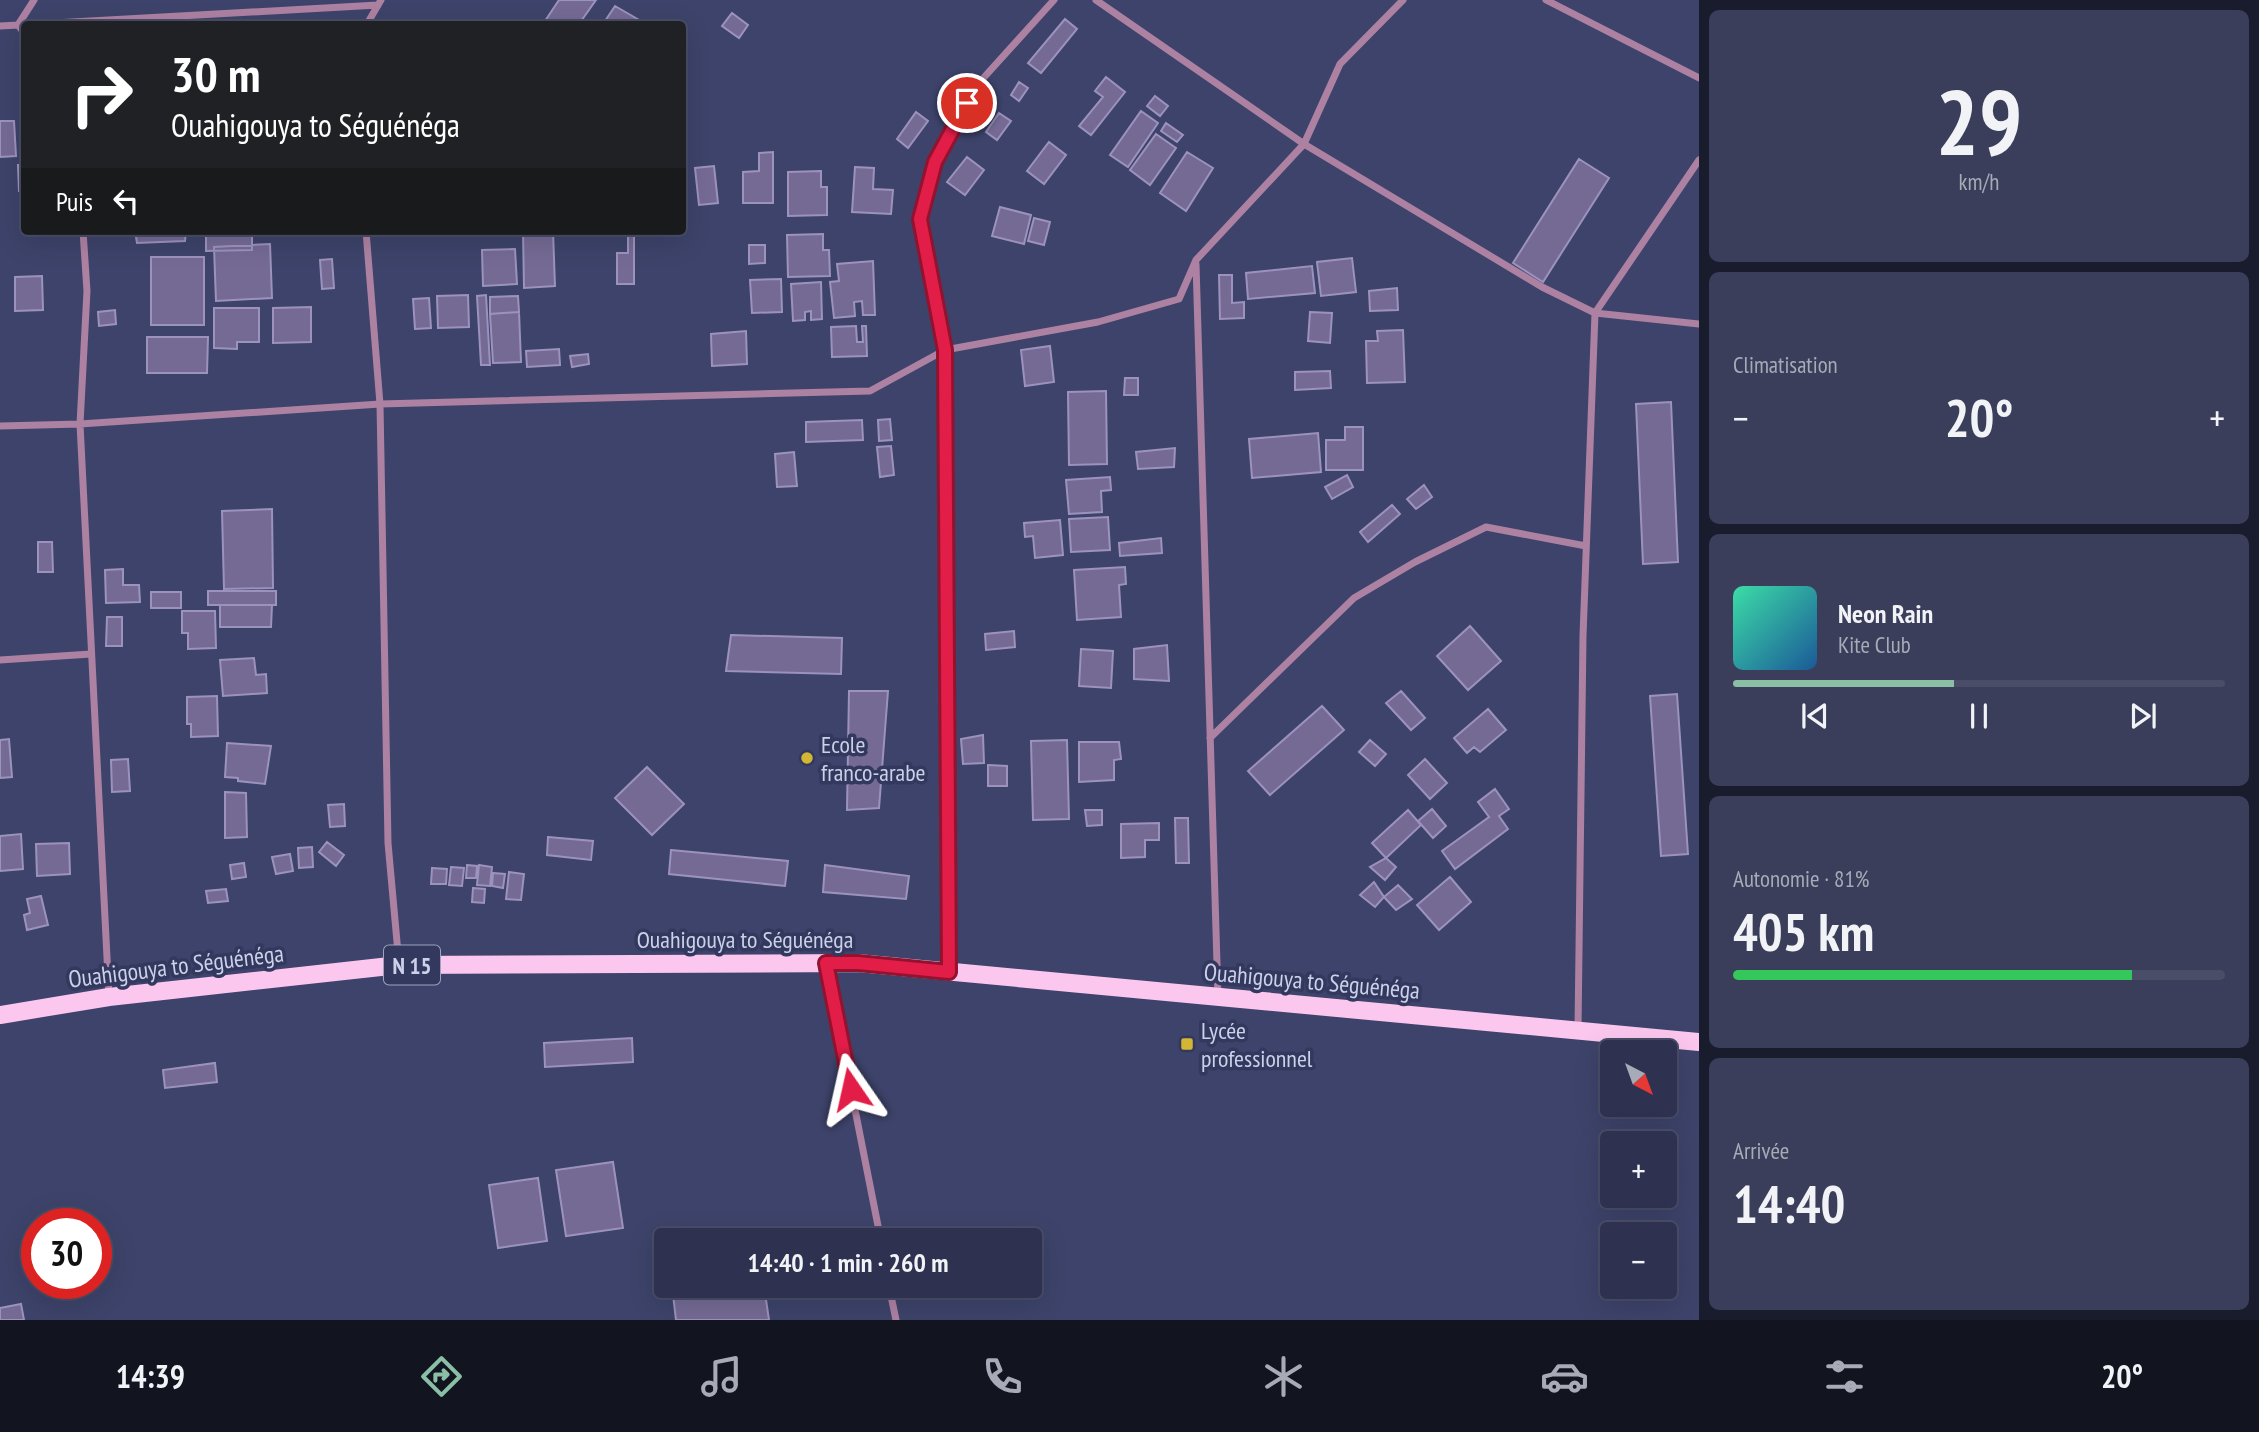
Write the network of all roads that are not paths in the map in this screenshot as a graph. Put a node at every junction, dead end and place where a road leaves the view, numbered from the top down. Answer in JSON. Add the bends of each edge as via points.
{"nodes":[{"id":1,"x":34,"y":0,"type":"edge"},
{"id":2,"x":1054,"y":0,"type":"edge"},
{"id":3,"x":1096,"y":0,"type":"edge"},
{"id":4,"x":1403,"y":0,"type":"edge"},
{"id":5,"x":1546,"y":0,"type":"edge"},
{"id":6,"x":380,"y":3,"type":"edge"},
{"id":7,"x":84,"y":21,"type":"edge"},
{"id":8,"x":370,"y":21,"type":"edge"},
{"id":9,"x":18,"y":25,"type":"junction"},
{"id":10,"x":21,"y":25,"type":"edge"},
{"id":11,"x":0,"y":26,"type":"edge"},
{"id":12,"x":21,"y":29,"type":"edge"},
{"id":13,"x":1699,"y":78,"type":"edge"},
{"id":14,"x":1304,"y":144,"type":"junction"},
{"id":15,"x":1699,"y":160,"type":"edge"},
{"id":16,"x":83,"y":235,"type":"edge"},
{"id":17,"x":366,"y":235,"type":"edge"},
{"id":18,"x":1196,"y":260,"type":"junction"},
{"id":19,"x":1595,"y":313,"type":"junction"},
{"id":20,"x":1699,"y":324,"type":"edge"},
{"id":21,"x":945,"y":350,"type":"junction"},
{"id":22,"x":380,"y":404,"type":"junction"},
{"id":23,"x":79,"y":424,"type":"junction"},
{"id":24,"x":0,"y":426,"type":"edge"},
{"id":25,"x":1586,"y":546,"type":"junction"},
{"id":26,"x":92,"y":654,"type":"junction"},
{"id":27,"x":0,"y":660,"type":"edge"},
{"id":28,"x":1210,"y":738,"type":"junction"},
{"id":29,"x":826,"y":963,"type":"junction"},
{"id":30,"x":399,"y":965,"type":"junction"},
{"id":31,"x":949,"y":972,"type":"junction"},
{"id":32,"x":109,"y":997,"type":"junction"},
{"id":33,"x":1218,"y":997,"type":"junction"},
{"id":34,"x":0,"y":1015,"type":"edge"},
{"id":35,"x":1578,"y":1031,"type":"junction"},
{"id":36,"x":1699,"y":1042,"type":"edge"},
{"id":37,"x":878,"y":1228,"type":"edge"},
{"id":38,"x":892,"y":1298,"type":"edge"},
{"id":39,"x":896,"y":1320,"type":"edge"}],
"edges":[{"from":1,"to":9,"type":"street"},
{"from":2,"to":21,"type":"street","via":[[978,84],[935,162],[920,219]]},
{"from":3,"to":14,"type":"street"},
{"from":4,"to":14,"type":"street","via":[[1340,64]]},
{"from":5,"to":13,"type":"street"},
{"from":6,"to":7,"type":"street"},
{"from":6,"to":8,"type":"street"},
{"from":9,"to":10,"type":"street"},
{"from":9,"to":11,"type":"street"},
{"from":9,"to":12,"type":"street"},
{"from":14,"to":18,"type":"street"},
{"from":14,"to":19,"type":"street","via":[[1542,287]]},
{"from":15,"to":19,"type":"street"},
{"from":16,"to":23,"type":"street","via":[[87,291]]},
{"from":17,"to":22,"type":"street"},
{"from":18,"to":21,"type":"street","via":[[1179,299],[1098,322]]},
{"from":18,"to":28,"type":"street"},
{"from":19,"to":20,"type":"street"},
{"from":19,"to":25,"type":"street"},
{"from":21,"to":22,"type":"street","via":[[870,391]]},
{"from":21,"to":31,"type":"street"},
{"from":22,"to":23,"type":"street"},
{"from":22,"to":30,"type":"street","via":[[388,843]]},
{"from":23,"to":24,"type":"street"},
{"from":23,"to":26,"type":"street"},
{"from":25,"to":28,"type":"street","via":[[1486,527],[1415,562],[1354,598]]},
{"from":25,"to":35,"type":"street"},
{"from":26,"to":27,"type":"street"},
{"from":26,"to":32,"type":"street"},
{"from":28,"to":33,"type":"street"},
{"from":29,"to":30,"type":"main road","name":"Ouahigouya to Séguénéga","number":"N 15"},
{"from":29,"to":31,"type":"main road","name":"Ouahigouya to Séguénéga","number":"N 15"},
{"from":29,"to":37,"type":"street"},
{"from":30,"to":32,"type":"main road","name":"Ouahigouya to Séguénéga","number":"N 15"},
{"from":31,"to":33,"type":"main road","name":"Ouahigouya to Séguénéga","number":"N 15"},
{"from":32,"to":34,"type":"main road","name":"Ouahigouya to Séguénéga","number":"N 15"},
{"from":33,"to":35,"type":"main road","name":"Ouahigouya to Séguénéga","number":"N 15"},
{"from":35,"to":36,"type":"main road","name":"Ouahigouya to Séguénéga","number":"N 15"},
{"from":38,"to":39,"type":"street"}]}
